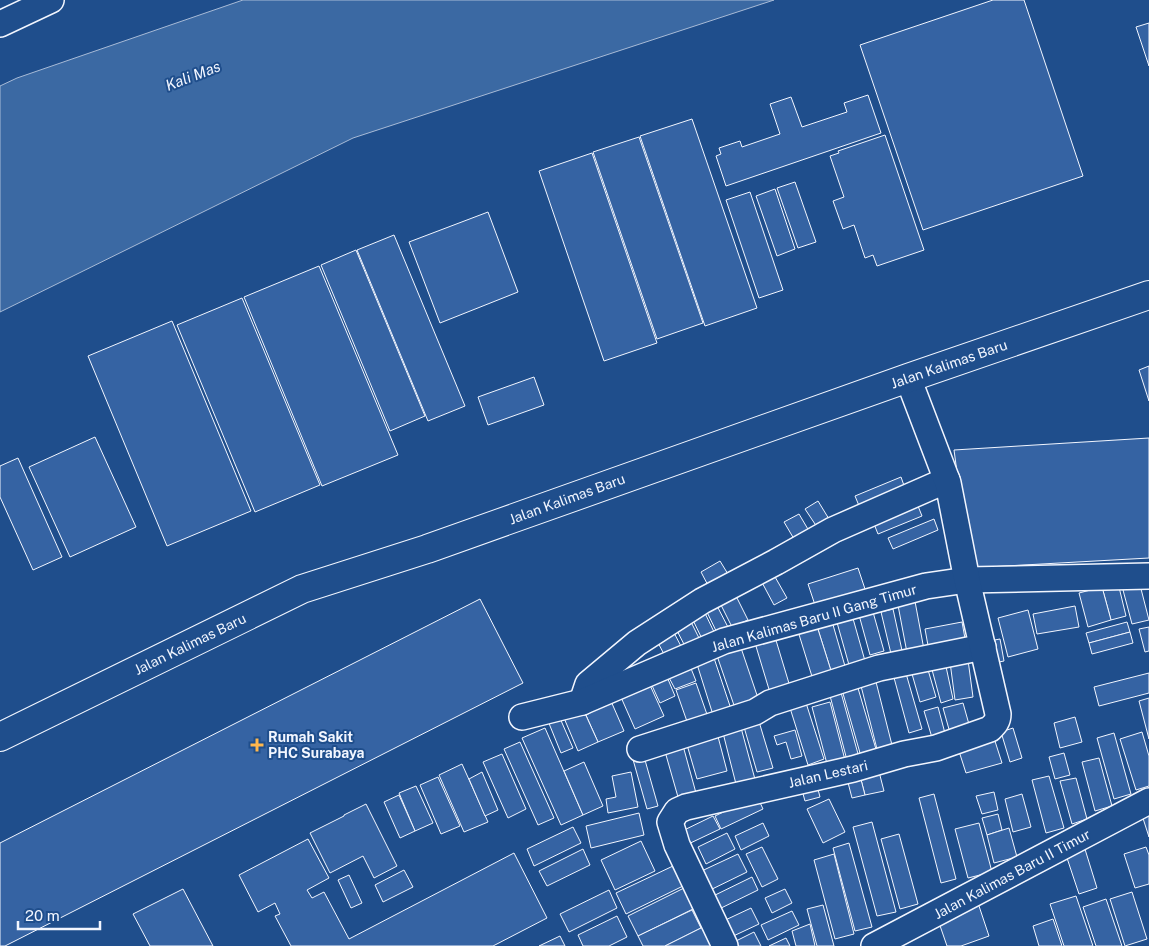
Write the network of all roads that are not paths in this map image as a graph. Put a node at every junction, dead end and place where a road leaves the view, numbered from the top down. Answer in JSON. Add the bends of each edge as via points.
{"nodes":[{"id":1,"x":51,"y":0,"type":"edge"},
{"id":2,"x":0,"y":24,"type":"edge"},
{"id":3,"x":1149,"y":295,"type":"edge"},
{"id":4,"x":908,"y":378,"type":"junction"},
{"id":5,"x":947,"y":480,"type":"junction"},
{"id":6,"x":1149,"y":576,"type":"edge"},
{"id":7,"x":967,"y":580,"type":"junction"},
{"id":8,"x":983,"y":647,"type":"junction"},
{"id":9,"x":582,"y":702,"type":"junction"},
{"id":10,"x":522,"y":717,"type":"dead end"},
{"id":11,"x":0,"y":737,"type":"edge"},
{"id":12,"x":640,"y":749,"type":"dead end"},
{"id":13,"x":1149,"y":801,"type":"edge"},
{"id":14,"x":725,"y":946,"type":"edge"},
{"id":15,"x":874,"y":946,"type":"edge"}],
"edges":[{"from":1,"to":2,"type":"street"},
{"from":3,"to":4,"type":"street","name":"Jalan Kalimas Baru"},
{"from":4,"to":5,"type":"street"},
{"from":4,"to":11,"type":"street","name":"Jalan Kalimas Baru","via":[[426,549],[302,589]]},
{"from":5,"to":7,"type":"street"},
{"from":5,"to":9,"type":"street","via":[[833,530],[702,601],[637,644],[588,684]]},
{"from":6,"to":7,"type":"street","name":"Jalan Kalimas Baru II Gang Timur"},
{"from":7,"to":8,"type":"street"},
{"from":7,"to":9,"type":"street","name":"Jalan Kalimas Baru II Gang Timur","via":[[926,586],[724,641]]},
{"from":8,"to":12,"type":"street","via":[[879,668]]},
{"from":8,"to":14,"type":"street","name":"Jalan Lestari","via":[[998,714],[996,724],[990,729],[936,748],[677,811],[670,822],[677,845]]},
{"from":9,"to":10,"type":"street","name":"Jalan Kalimas Baru II Gang Timur"},
{"from":13,"to":15,"type":"street","name":"Jalan Kalimas Baru II Timur"}]}
